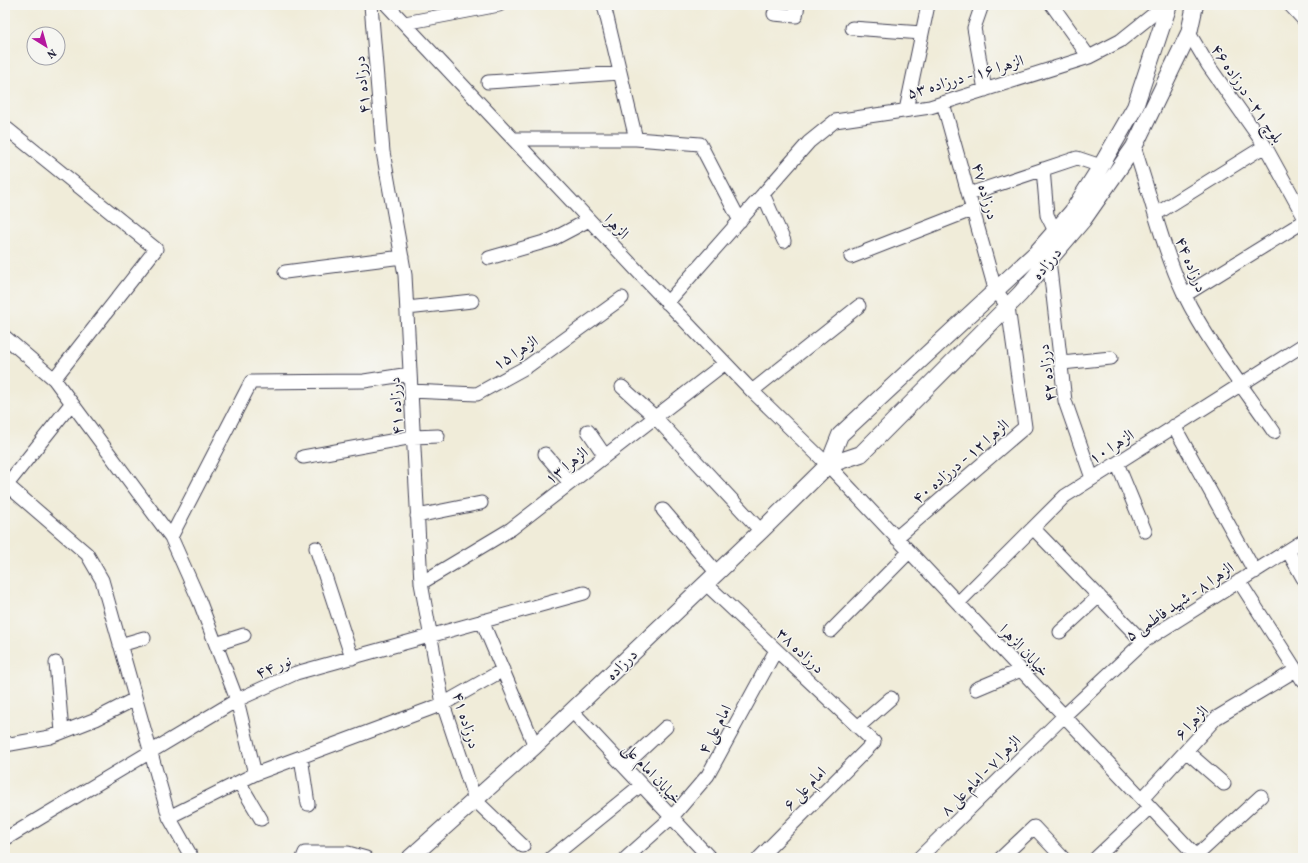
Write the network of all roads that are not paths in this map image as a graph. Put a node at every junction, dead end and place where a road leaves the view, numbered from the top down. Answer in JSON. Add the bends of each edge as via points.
{"nodes":[{"id":1,"x":371,"y":5,"type":"edge"},
{"id":2,"x":387,"y":5,"type":"edge"},
{"id":3,"x":499,"y":5,"type":"edge"},
{"id":4,"x":604,"y":5,"type":"edge"},
{"id":5,"x":798,"y":5,"type":"edge"},
{"id":6,"x":928,"y":5,"type":"edge"},
{"id":7,"x":982,"y":5,"type":"edge"},
{"id":8,"x":1052,"y":5,"type":"edge"},
{"id":9,"x":1166,"y":5,"type":"edge"},
{"id":10,"x":1169,"y":5,"type":"edge"},
{"id":11,"x":1196,"y":5,"type":"edge"},
{"id":12,"x":1291,"y":5,"type":"edge"},
{"id":13,"x":774,"y":14,"type":"dead end"},
{"id":14,"x":1303,"y":19,"type":"edge"},
{"id":15,"x":405,"y":23,"type":"junction"},
{"id":16,"x":852,"y":28,"type":"dead end"},
{"id":17,"x":922,"y":33,"type":"junction"},
{"id":18,"x":1188,"y":33,"type":"junction"},
{"id":19,"x":1089,"y":57,"type":"junction"},
{"id":20,"x":620,"y":73,"type":"junction"},
{"id":21,"x":488,"y":82,"type":"dead end"},
{"id":22,"x":985,"y":90,"type":"junction"},
{"id":23,"x":943,"y":103,"type":"junction"},
{"id":24,"x":906,"y":110,"type":"junction"},
{"id":25,"x":5,"y":126,"type":"edge"},
{"id":26,"x":513,"y":139,"type":"junction"},
{"id":27,"x":636,"y":139,"type":"junction"},
{"id":28,"x":1265,"y":146,"type":"junction"},
{"id":29,"x":1134,"y":147,"type":"junction"},
{"id":30,"x":1101,"y":166,"type":"junction"},
{"id":31,"x":1043,"y":169,"type":"junction"},
{"id":32,"x":763,"y":194,"type":"junction"},
{"id":33,"x":969,"y":194,"type":"junction"},
{"id":34,"x":974,"y":208,"type":"junction"},
{"id":35,"x":1156,"y":214,"type":"junction"},
{"id":36,"x":1303,"y":215,"type":"edge"},
{"id":37,"x":589,"y":220,"type":"junction"},
{"id":38,"x":740,"y":221,"type":"junction"},
{"id":39,"x":1303,"y":222,"type":"edge"},
{"id":40,"x":1055,"y":231,"type":"junction"},
{"id":41,"x":784,"y":241,"type":"dead end"},
{"id":42,"x":402,"y":256,"type":"junction"},
{"id":43,"x":851,"y":257,"type":"dead end"},
{"id":44,"x":488,"y":258,"type":"dead end"},
{"id":45,"x":1049,"y":260,"type":"junction"},
{"id":46,"x":285,"y":272,"type":"dead end"},
{"id":47,"x":995,"y":289,"type":"junction"},
{"id":48,"x":1185,"y":295,"type":"junction"},
{"id":49,"x":622,"y":298,"type":"dead end"},
{"id":50,"x":472,"y":301,"type":"dead end"},
{"id":51,"x":667,"y":303,"type":"junction"},
{"id":52,"x":859,"y":306,"type":"dead end"},
{"id":53,"x":1008,"y":307,"type":"junction"},
{"id":54,"x":406,"y":308,"type":"junction"},
{"id":55,"x":5,"y":337,"type":"edge"},
{"id":56,"x":1303,"y":345,"type":"edge"},
{"id":57,"x":1111,"y":358,"type":"dead end"},
{"id":58,"x":725,"y":363,"type":"junction"},
{"id":59,"x":1062,"y":363,"type":"junction"},
{"id":60,"x":410,"y":374,"type":"junction"},
{"id":61,"x":54,"y":379,"type":"junction"},
{"id":62,"x":1241,"y":384,"type":"junction"},
{"id":63,"x":622,"y":386,"type":"dead end"},
{"id":64,"x":411,"y":391,"type":"junction"},
{"id":65,"x":752,"y":391,"type":"junction"},
{"id":66,"x":71,"y":404,"type":"junction"},
{"id":67,"x":655,"y":417,"type":"junction"},
{"id":68,"x":1174,"y":426,"type":"junction"},
{"id":69,"x":588,"y":431,"type":"dead end"},
{"id":70,"x":1274,"y":432,"type":"dead end"},
{"id":71,"x":438,"y":436,"type":"dead end"},
{"id":72,"x":413,"y":437,"type":"junction"},
{"id":73,"x":545,"y":454,"type":"dead end"},
{"id":74,"x":605,"y":456,"type":"junction"},
{"id":75,"x":303,"y":457,"type":"dead end"},
{"id":76,"x":1117,"y":463,"type":"junction"},
{"id":77,"x":828,"y":464,"type":"junction"},
{"id":78,"x":1092,"y":478,"type":"junction"},
{"id":79,"x":570,"y":483,"type":"junction"},
{"id":80,"x":6,"y":486,"type":"edge"},
{"id":81,"x":481,"y":503,"type":"dead end"},
{"id":82,"x":663,"y":510,"type":"dead end"},
{"id":83,"x":417,"y":516,"type":"junction"},
{"id":84,"x":1033,"y":528,"type":"junction"},
{"id":85,"x":761,"y":531,"type":"junction"},
{"id":86,"x":1144,"y":531,"type":"dead end"},
{"id":87,"x":171,"y":537,"type":"junction"},
{"id":88,"x":896,"y":538,"type":"junction"},
{"id":89,"x":1303,"y":541,"type":"edge"},
{"id":90,"x":316,"y":548,"type":"dead end"},
{"id":91,"x":1288,"y":551,"type":"junction"},
{"id":92,"x":909,"y":552,"type":"junction"},
{"id":93,"x":1255,"y":572,"type":"junction"},
{"id":94,"x":711,"y":578,"type":"junction"},
{"id":95,"x":1303,"y":578,"type":"edge"},
{"id":96,"x":1239,"y":582,"type":"junction"},
{"id":97,"x":421,"y":583,"type":"junction"},
{"id":98,"x":584,"y":593,"type":"dead end"},
{"id":99,"x":1099,"y":596,"type":"junction"},
{"id":100,"x":958,"y":603,"type":"junction"},
{"id":101,"x":482,"y":621,"type":"junction"},
{"id":102,"x":831,"y":631,"type":"dead end"},
{"id":103,"x":1060,"y":632,"type":"dead end"},
{"id":104,"x":244,"y":635,"type":"dead end"},
{"id":105,"x":431,"y":636,"type":"junction"},
{"id":106,"x":144,"y":638,"type":"dead end"},
{"id":107,"x":1143,"y":642,"type":"junction"},
{"id":108,"x":216,"y":644,"type":"junction"},
{"id":109,"x":120,"y":645,"type":"junction"},
{"id":110,"x":776,"y":650,"type":"junction"},
{"id":111,"x":352,"y":658,"type":"junction"},
{"id":112,"x":56,"y":663,"type":"dead end"},
{"id":113,"x":503,"y":670,"type":"junction"},
{"id":114,"x":1021,"y":670,"type":"junction"},
{"id":115,"x":1296,"y":670,"type":"junction"},
{"id":116,"x":1303,"y":681,"type":"edge"},
{"id":117,"x":976,"y":689,"type":"dead end"},
{"id":118,"x":891,"y":698,"type":"dead end"},
{"id":119,"x":135,"y":699,"type":"junction"},
{"id":120,"x":237,"y":700,"type":"junction"},
{"id":121,"x":443,"y":704,"type":"junction"},
{"id":122,"x":572,"y":711,"type":"junction"},
{"id":123,"x":1064,"y":716,"type":"junction"},
{"id":124,"x":858,"y":726,"type":"junction"},
{"id":125,"x":666,"y":727,"type":"dead end"},
{"id":126,"x":62,"y":732,"type":"junction"},
{"id":127,"x":874,"y":742,"type":"joint"},
{"id":128,"x":5,"y":745,"type":"edge"},
{"id":129,"x":534,"y":746,"type":"junction"},
{"id":130,"x":1186,"y":751,"type":"junction"},
{"id":131,"x":150,"y":752,"type":"junction"},
{"id":132,"x":301,"y":757,"type":"junction"},
{"id":133,"x":624,"y":766,"type":"junction"},
{"id":134,"x":255,"y":774,"type":"junction"},
{"id":135,"x":239,"y":782,"type":"junction"},
{"id":136,"x":1224,"y":784,"type":"dead end"},
{"id":137,"x":641,"y":785,"type":"junction"},
{"id":138,"x":1261,"y":796,"type":"dead end"},
{"id":139,"x":475,"y":800,"type":"junction"},
{"id":140,"x":1146,"y":803,"type":"junction"},
{"id":141,"x":308,"y":804,"type":"dead end"},
{"id":142,"x":169,"y":817,"type":"junction"},
{"id":143,"x":672,"y":817,"type":"junction"},
{"id":144,"x":261,"y":819,"type":"dead end"},
{"id":145,"x":5,"y":840,"type":"edge"},
{"id":146,"x":523,"y":846,"type":"dead end"},
{"id":147,"x":1197,"y":857,"type":"edge"},
{"id":148,"x":192,"y":858,"type":"edge"},
{"id":149,"x":303,"y":858,"type":"edge"},
{"id":150,"x":366,"y":858,"type":"edge"},
{"id":151,"x":410,"y":858,"type":"edge"},
{"id":152,"x":551,"y":858,"type":"edge"},
{"id":153,"x":626,"y":858,"type":"edge"},
{"id":154,"x":710,"y":858,"type":"edge"},
{"id":155,"x":759,"y":858,"type":"edge"},
{"id":156,"x":920,"y":858,"type":"edge"},
{"id":157,"x":1001,"y":858,"type":"edge"},
{"id":158,"x":1063,"y":858,"type":"edge"},
{"id":159,"x":1096,"y":858,"type":"edge"}],
"edges":[{"from":1,"to":42,"type":"street","name":"درزاده ۴۱","via":[[383,152]]},
{"from":2,"to":15,"type":"street","name":"الزهرا"},
{"from":3,"to":15,"type":"street"},
{"from":4,"to":20,"type":"street"},
{"from":5,"to":13,"type":"street","via":[[796,16]]},
{"from":6,"to":17,"type":"street"},
{"from":7,"to":22,"type":"street","via":[[974,28]]},
{"from":8,"to":19,"type":"street"},
{"from":9,"to":19,"type":"street","name":"الزهرا ۱۶ - درزاده ۵۳","via":[[1120,41]]},
{"from":10,"to":30,"type":"main road","name":"درزاده","via":[[1135,107]]},
{"from":11,"to":18,"type":"main road","name":"درزاده"},
{"from":12,"to":14,"type":"street"},
{"from":15,"to":26,"type":"street","name":"الزهرا"},
{"from":16,"to":17,"type":"street"},
{"from":17,"to":24,"type":"street"},
{"from":18,"to":28,"type":"street","name":"بلوچ ۲۱ - درزاده ۴۶"},
{"from":18,"to":29,"type":"main road","name":"درزاده"},
{"from":19,"to":22,"type":"street","name":"الزهرا ۱۶ - درزاده ۵۳"},
{"from":20,"to":21,"type":"street"},
{"from":20,"to":27,"type":"street"},
{"from":22,"to":23,"type":"street","name":"الزهرا ۱۶ - درزاده ۵۳"},
{"from":23,"to":24,"type":"street","name":"الزهرا ۱۶ - درزاده ۵۳"},
{"from":23,"to":33,"type":"street","name":"درزاده ۴۷"},
{"from":24,"to":32,"type":"street","name":"الزهرا ۱۶ - درزاده ۵۳","via":[[835,121],[809,142]]},
{"from":25,"to":61,"type":"street","via":[[156,249]]},
{"from":26,"to":27,"type":"street"},
{"from":26,"to":37,"type":"street","name":"الزهرا"},
{"from":27,"to":38,"type":"street","via":[[700,144]]},
{"from":28,"to":35,"type":"street"},
{"from":28,"to":36,"type":"street","name":"بلوچ ۲۱ - درزاده ۴۶"},
{"from":29,"to":35,"type":"street","name":"درزاده ۴۴"},
{"from":29,"to":45,"type":"main road","name":"درزاده","via":[[1083,220]]},
{"from":30,"to":31,"type":"street","via":[[1077,158]]},
{"from":30,"to":40,"type":"main road","name":"درزاده","via":[[1072,212]]},
{"from":31,"to":33,"type":"street"},
{"from":31,"to":40,"type":"street","via":[[1047,215]]},
{"from":32,"to":38,"type":"street","name":"الزهرا ۱۶ - درزاده ۵۳"},
{"from":32,"to":41,"type":"street"},
{"from":33,"to":34,"type":"street","name":"درزاده ۴۷"},
{"from":34,"to":43,"type":"street"},
{"from":34,"to":47,"type":"street","name":"درزاده ۴۷"},
{"from":35,"to":48,"type":"street","name":"درزاده ۴۴","via":[[1169,258]]},
{"from":37,"to":44,"type":"street","via":[[551,240]]},
{"from":37,"to":51,"type":"street","name":"الزهرا"},
{"from":38,"to":51,"type":"street","name":"الزهرا ۱۶ - درزاده ۵۳"},
{"from":39,"to":48,"type":"street"},
{"from":40,"to":47,"type":"main road","name":"درزاده","via":[[1037,252]]},
{"from":42,"to":46,"type":"street"},
{"from":42,"to":54,"type":"street","name":"درزاده ۴۱"},
{"from":45,"to":53,"type":"main road","name":"درزاده"},
{"from":45,"to":59,"type":"street","name":"درزاده ۴۲"},
{"from":47,"to":53,"type":"street"},
{"from":47,"to":77,"type":"main road","name":"درزاده","via":[[840,435]]},
{"from":48,"to":62,"type":"street","name":"درزاده ۴۴","via":[[1218,352]]},
{"from":49,"to":64,"type":"street","name":"الزهرا ۱۵","via":[[528,366],[477,394]]},
{"from":50,"to":54,"type":"street"},
{"from":51,"to":58,"type":"street","name":"الزهرا"},
{"from":52,"to":65,"type":"street"},
{"from":53,"to":77,"type":"main road","name":"درزاده","via":[[861,454]]},
{"from":53,"to":88,"type":"street","name":"الزهرا ۱۲ - درزاده ۴۰","via":[[1025,428]]},
{"from":54,"to":60,"type":"street","name":"درزاده ۴۱"},
{"from":55,"to":61,"type":"street"},
{"from":56,"to":62,"type":"street","name":"الزهرا ۱۰"},
{"from":57,"to":59,"type":"street"},
{"from":58,"to":65,"type":"street","name":"الزهرا"},
{"from":58,"to":67,"type":"street","name":"الزهرا ۱۳"},
{"from":59,"to":78,"type":"street","name":"درزاده ۴۲","via":[[1065,401]]},
{"from":60,"to":64,"type":"street","name":"درزاده ۴۱"},
{"from":60,"to":87,"type":"street","via":[[364,381],[251,382]]},
{"from":61,"to":66,"type":"street"},
{"from":62,"to":68,"type":"street","name":"الزهرا ۱۰"},
{"from":62,"to":70,"type":"street","name":"درزاده ۴۴"},
{"from":63,"to":67,"type":"street"},
{"from":64,"to":72,"type":"street","name":"درزاده ۴۱"},
{"from":65,"to":77,"type":"street","name":"الزهرا"},
{"from":66,"to":80,"type":"street"},
{"from":66,"to":87,"type":"street"},
{"from":67,"to":74,"type":"street","name":"الزهرا ۱۳"},
{"from":67,"to":85,"type":"street"},
{"from":68,"to":76,"type":"street","name":"الزهرا ۱۰"},
{"from":68,"to":93,"type":"street"},
{"from":69,"to":74,"type":"street"},
{"from":71,"to":72,"type":"street"},
{"from":72,"to":75,"type":"street"},
{"from":72,"to":83,"type":"street","name":"درزاده ۴۱"},
{"from":73,"to":79,"type":"street"},
{"from":74,"to":79,"type":"street","name":"الزهرا ۱۳"},
{"from":76,"to":78,"type":"street","name":"الزهرا ۱۰"},
{"from":76,"to":86,"type":"street"},
{"from":77,"to":85,"type":"main road","name":"درزاده"},
{"from":77,"to":88,"type":"street","name":"خیابان الزهرا"},
{"from":78,"to":84,"type":"street","name":"الزهرا ۱۰","via":[[1065,496]]},
{"from":79,"to":97,"type":"street","name":"الزهرا ۱۳","via":[[511,529]]},
{"from":80,"to":109,"type":"street","via":[[87,554],[102,580]]},
{"from":81,"to":83,"type":"street"},
{"from":82,"to":94,"type":"street","name":"درزاده ۳۸"},
{"from":83,"to":97,"type":"street","name":"درزاده ۴۱"},
{"from":84,"to":99,"type":"street"},
{"from":84,"to":100,"type":"street","name":"الزهرا ۱۰"},
{"from":85,"to":94,"type":"main road","name":"درزاده"},
{"from":87,"to":108,"type":"street"},
{"from":88,"to":92,"type":"street","name":"خیابان الزهرا"},
{"from":89,"to":91,"type":"street","name":"الزهرا ۸ - شهید فاطمی ۵"},
{"from":90,"to":111,"type":"street"},
{"from":91,"to":93,"type":"street","name":"الزهرا ۸ - شهید فاطمی ۵"},
{"from":91,"to":95,"type":"street"},
{"from":92,"to":100,"type":"street","name":"خیابان الزهرا"},
{"from":92,"to":102,"type":"street"},
{"from":93,"to":96,"type":"street","name":"الزهرا ۸ - شهید فاطمی ۵"},
{"from":94,"to":110,"type":"street","name":"درزاده ۳۸"},
{"from":94,"to":122,"type":"main road","name":"درزاده"},
{"from":96,"to":107,"type":"street","name":"الزهرا ۸ - شهید فاطمی ۵"},
{"from":96,"to":115,"type":"street"},
{"from":97,"to":105,"type":"street","name":"درزاده ۴۱"},
{"from":98,"to":101,"type":"street","name":"نور ۴۴"},
{"from":99,"to":103,"type":"street"},
{"from":99,"to":107,"type":"street"},
{"from":100,"to":114,"type":"street","name":"خیابان الزهرا"},
{"from":101,"to":105,"type":"street","name":"نور ۴۴"},
{"from":101,"to":113,"type":"street"},
{"from":104,"to":108,"type":"street"},
{"from":105,"to":111,"type":"street","name":"نور ۴۴"},
{"from":105,"to":121,"type":"street","name":"درزاده ۴۱"},
{"from":106,"to":109,"type":"street"},
{"from":107,"to":123,"type":"street","name":"الزهرا ۸ - شهید فاطمی ۵"},
{"from":108,"to":120,"type":"street"},
{"from":109,"to":119,"type":"street"},
{"from":110,"to":124,"type":"street","name":"درزاده ۳۸"},
{"from":110,"to":143,"type":"street","name":"امام علی ۴","via":[[708,775]]},
{"from":111,"to":120,"type":"street","name":"نور ۴۴","via":[[296,673]]},
{"from":112,"to":126,"type":"street"},
{"from":113,"to":121,"type":"street"},
{"from":113,"to":129,"type":"street"},
{"from":114,"to":117,"type":"street"},
{"from":114,"to":123,"type":"street","name":"خیابان الزهرا"},
{"from":115,"to":116,"type":"street"},
{"from":115,"to":130,"type":"street","name":"الزهرا ۶","via":[[1216,718]]},
{"from":118,"to":124,"type":"street"},
{"from":119,"to":126,"type":"street","via":[[96,719]]},
{"from":119,"to":131,"type":"street"},
{"from":120,"to":131,"type":"street","name":"نور ۴۴"},
{"from":120,"to":134,"type":"street"},
{"from":121,"to":132,"type":"street"},
{"from":121,"to":139,"type":"street","name":"درزاده ۴۱"},
{"from":122,"to":129,"type":"main road","name":"درزاده"},
{"from":122,"to":133,"type":"street","name":"خیابان امام علی"},
{"from":123,"to":140,"type":"street","name":"خیابان الزهرا"},
{"from":123,"to":156,"type":"street","name":"الزهرا ۷ - امام علی ۸"},
{"from":124,"to":127,"type":"street","name":"درزاده ۳۸"},
{"from":125,"to":133,"type":"street"},
{"from":126,"to":128,"type":"street","via":[[50,737]]},
{"from":127,"to":155,"type":"street","name":"امام علی ۶"},
{"from":129,"to":139,"type":"main road","name":"درزاده"},
{"from":130,"to":136,"type":"street"},
{"from":130,"to":140,"type":"street","name":"الزهرا ۶"},
{"from":131,"to":142,"type":"street"},
{"from":131,"to":145,"type":"street","name":"نور ۴۴"},
{"from":132,"to":134,"type":"street"},
{"from":132,"to":141,"type":"street"},
{"from":133,"to":137,"type":"street","name":"خیابان امام علی"},
{"from":134,"to":135,"type":"street"},
{"from":135,"to":142,"type":"street"},
{"from":135,"to":144,"type":"street"},
{"from":137,"to":143,"type":"street","name":"خیابان امام علی"},
{"from":137,"to":152,"type":"street"},
{"from":138,"to":147,"type":"street"},
{"from":139,"to":146,"type":"street"},
{"from":139,"to":151,"type":"main road","name":"درزاده"},
{"from":140,"to":147,"type":"street","name":"خیابان الزهرا"},
{"from":140,"to":159,"type":"street","name":"الزهرا ۶"},
{"from":142,"to":148,"type":"street"},
{"from":143,"to":153,"type":"street","name":"امام علی ۴"},
{"from":143,"to":154,"type":"street","name":"خیابان امام علی"},
{"from":149,"to":150,"type":"street","via":[[305,853],[348,853]]},
{"from":157,"to":158,"type":"street","via":[[1034,827]]}]}
